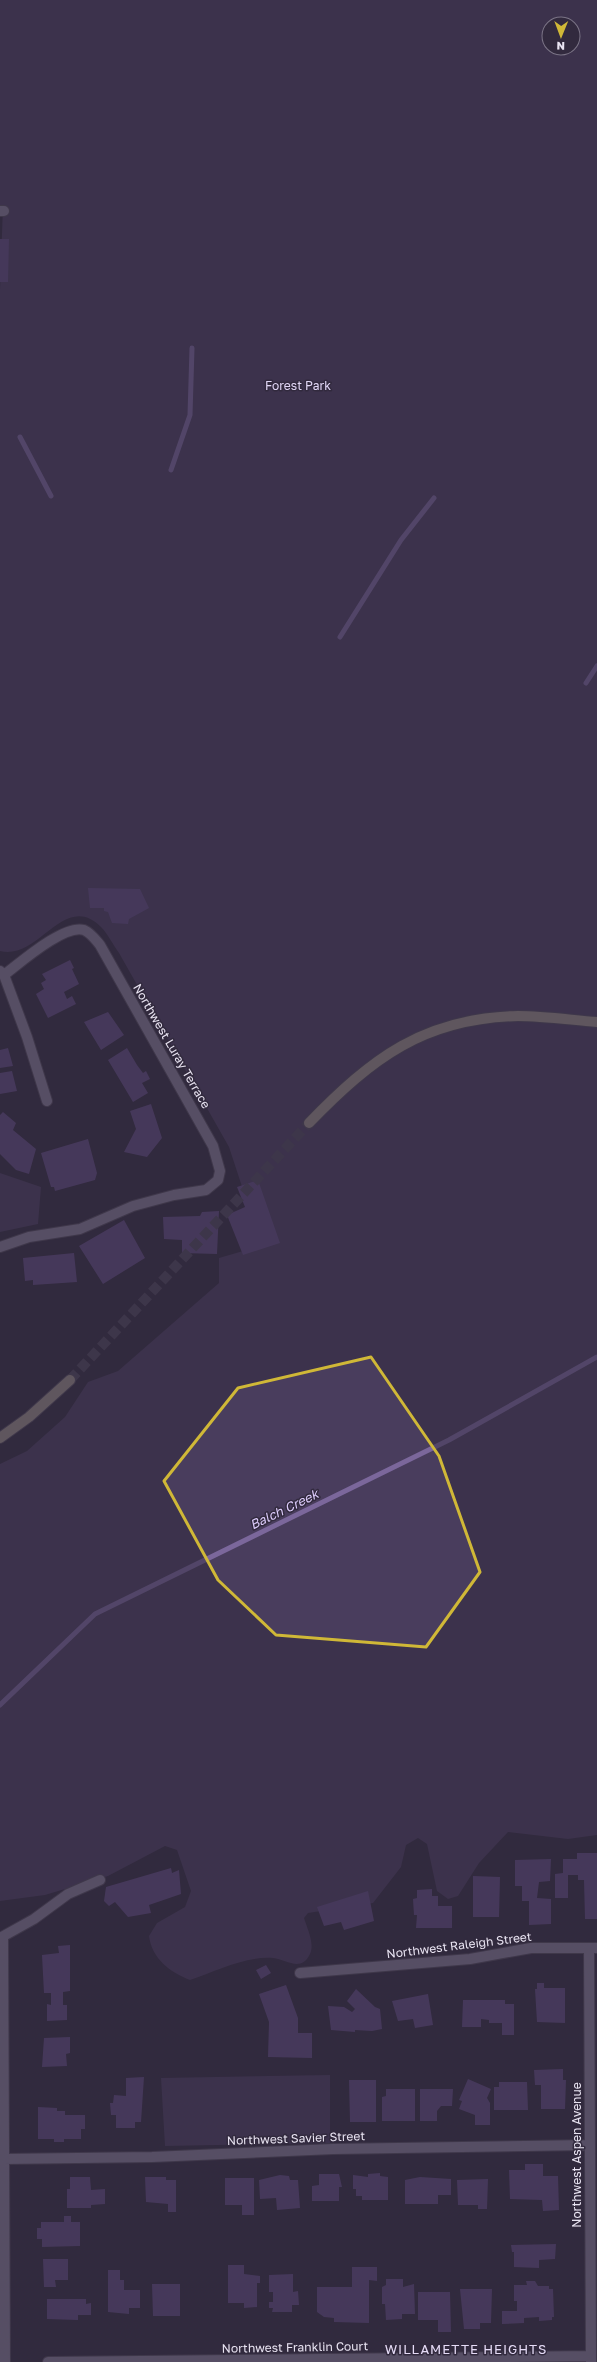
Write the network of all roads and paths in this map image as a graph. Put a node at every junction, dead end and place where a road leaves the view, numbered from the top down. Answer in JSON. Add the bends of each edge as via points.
{"nodes":[{"id":1,"x":2,"y":973,"type":"edge"},
{"id":2,"x":597,"y":1022,"type":"edge"},
{"id":3,"x":47,"y":1101,"type":"dead end"},
{"id":4,"x":309,"y":1123,"type":"tunnel mouth"},
{"id":5,"x":0,"y":1247,"type":"edge"},
{"id":6,"x":70,"y":1380,"type":"tunnel mouth"},
{"id":7,"x":0,"y":1438,"type":"edge"},
{"id":8,"x":100,"y":1880,"type":"dead end"},
{"id":9,"x":2,"y":1937,"type":"edge"},
{"id":10,"x":593,"y":1948,"type":"edge"},
{"id":11,"x":300,"y":1973,"type":"dead end"},
{"id":12,"x":589,"y":2145,"type":"junction"},
{"id":13,"x":3,"y":2159,"type":"junction"},
{"id":14,"x":591,"y":2359,"type":"edge"},
{"id":15,"x":279,"y":2361,"type":"edge"},
{"id":16,"x":5,"y":2362,"type":"edge"},
{"id":17,"x":48,"y":2362,"type":"edge"}],
"edges":[{"from":1,"to":3,"type":"street","name":"Northwest Luray Terrace","via":[[27,1037]]},
{"from":1,"to":5,"type":"street","name":"Northwest Luray Terrace","via":[[69,931],[83,930],[89,933],[100,945],[213,1146],[220,1171],[218,1180],[206,1190],[133,1206],[80,1229],[29,1237]]},
{"from":2,"to":4,"type":"main road","via":[[520,1016],[472,1020],[431,1031],[368,1067]]},
{"from":6,"to":7,"type":"main road","via":[[29,1417]]},
{"from":8,"to":9,"type":"street","via":[[68,1894],[34,1919]]},
{"from":9,"to":13,"type":"street"},
{"from":10,"to":11,"type":"street","name":"Northwest Raleigh Street","via":[[531,1948],[470,1959]]},
{"from":10,"to":12,"type":"street","name":"Northwest Aspen Avenue"},
{"from":12,"to":13,"type":"street","name":"Northwest Savier Street","via":[[333,2149],[152,2157]]},
{"from":12,"to":14,"type":"street","name":"Northwest Aspen Avenue"},
{"from":13,"to":16,"type":"street"},
{"from":14,"to":15,"type":"street","name":"Northwest Franklin Court"},
{"from":15,"to":17,"type":"street","name":"Northwest Franklin Court"}]}
